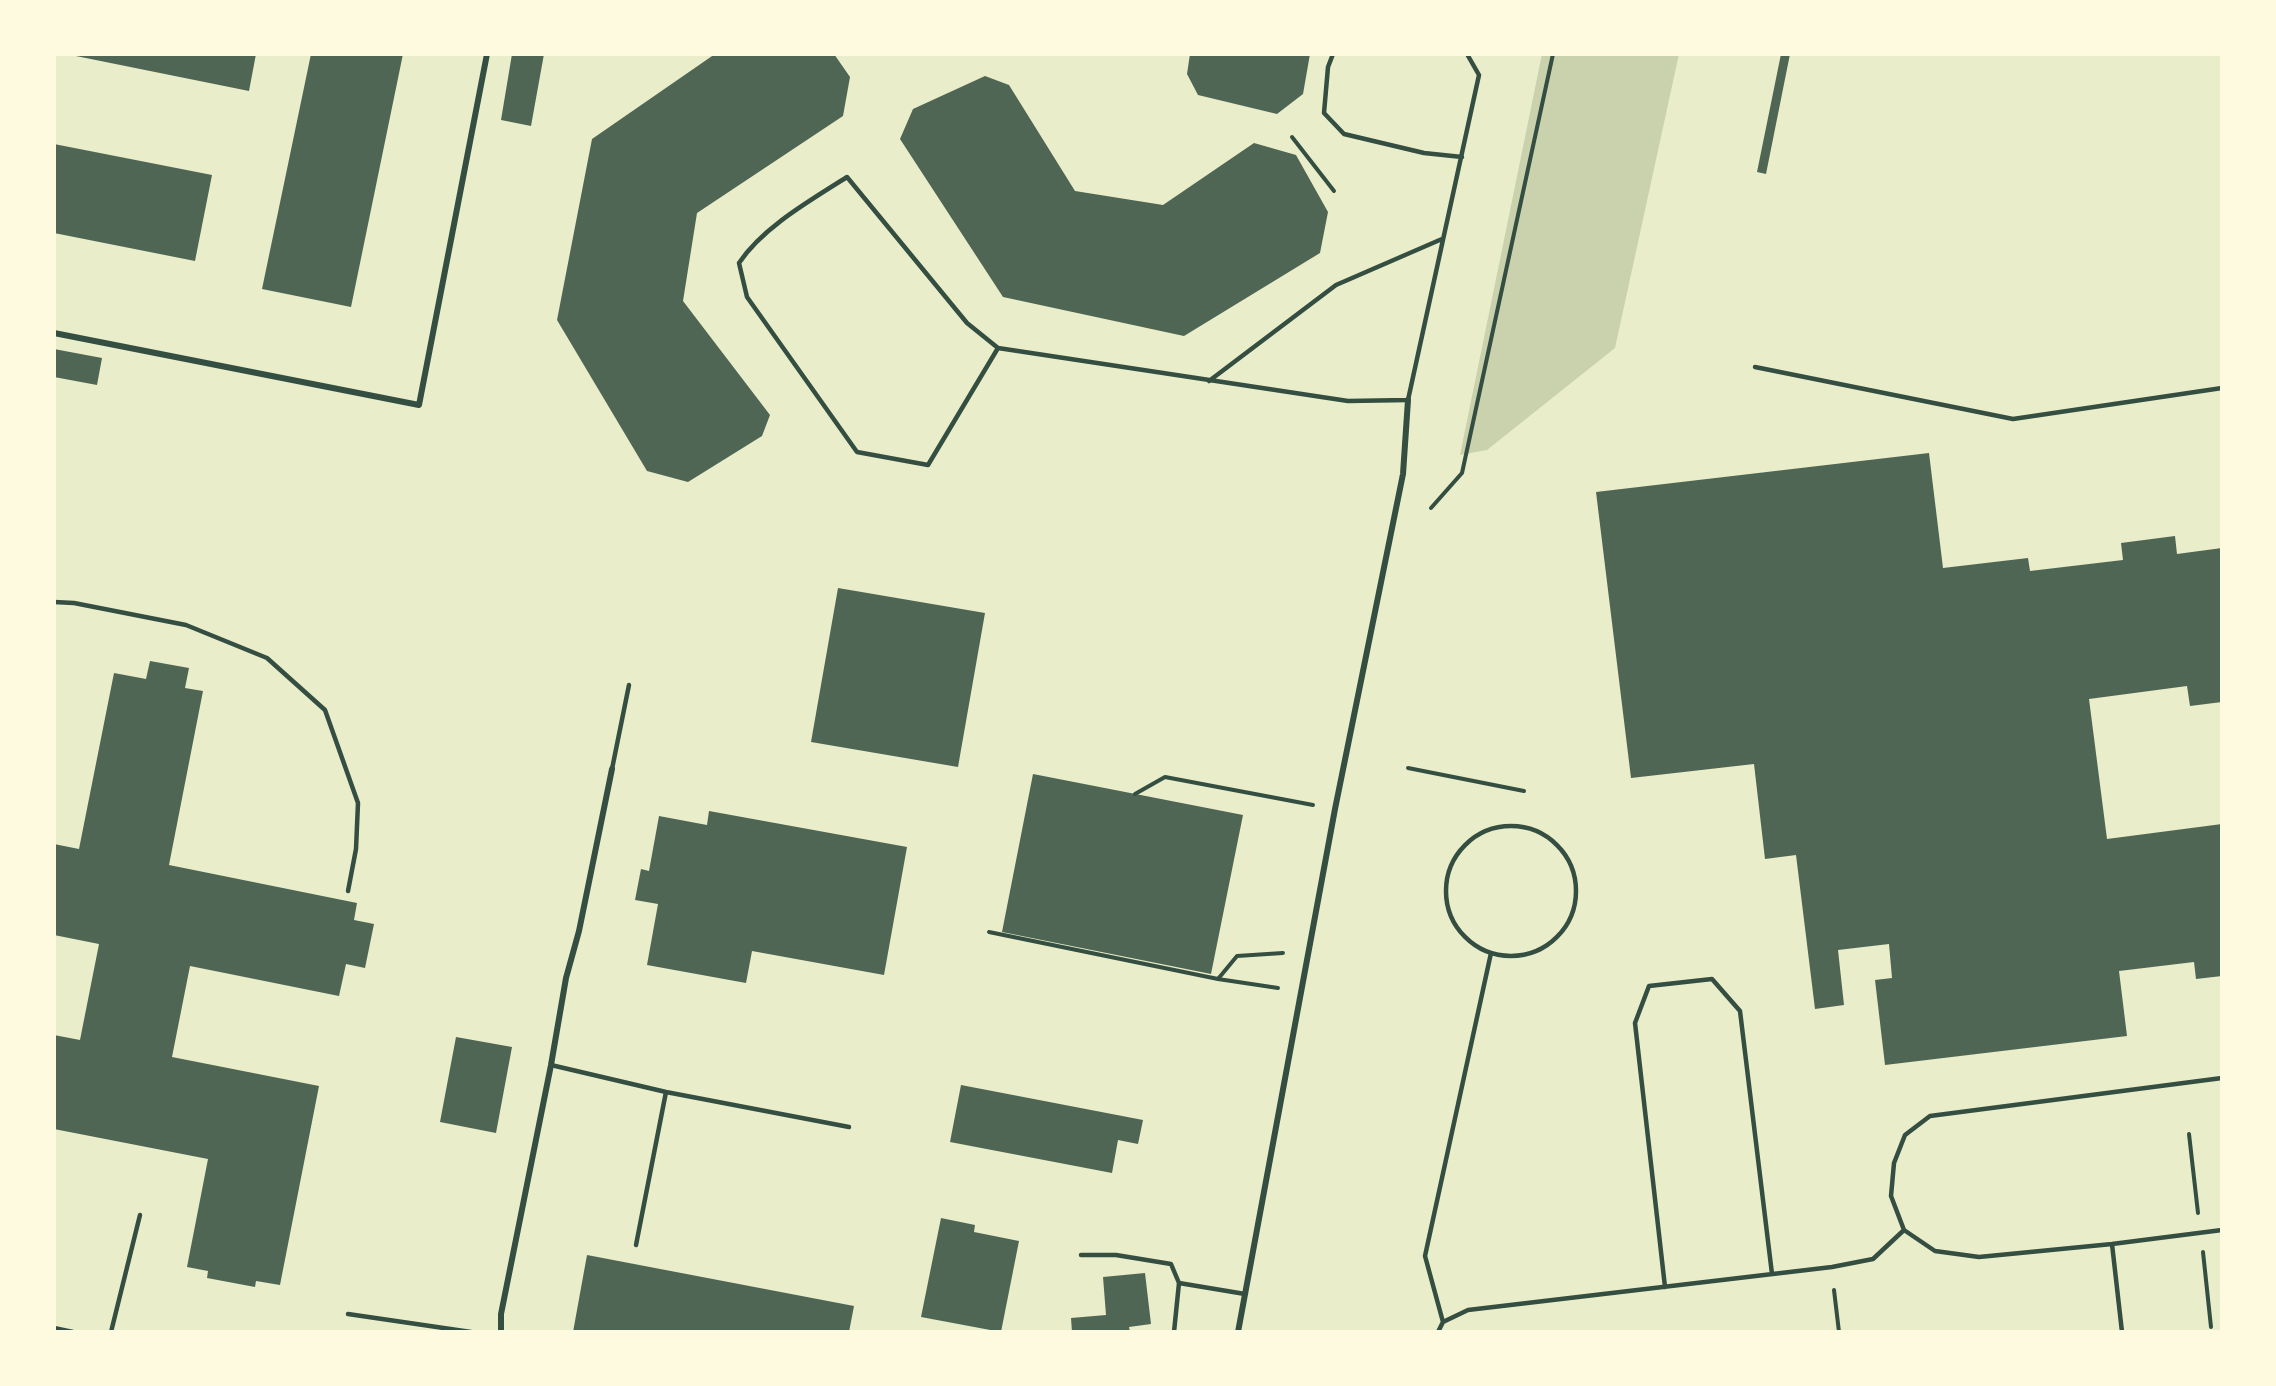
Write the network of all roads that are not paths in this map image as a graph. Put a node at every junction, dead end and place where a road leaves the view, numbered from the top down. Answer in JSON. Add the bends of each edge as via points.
{"nodes":[{"id":1,"x":488,"y":54,"type":"edge"},
{"id":2,"x":1333,"y":54,"type":"edge"},
{"id":3,"x":1467,"y":54,"type":"edge"},
{"id":4,"x":1462,"y":157,"type":"junction"},
{"id":5,"x":1443,"y":239,"type":"junction"},
{"id":6,"x":54,"y":333,"type":"edge"},
{"id":7,"x":998,"y":348,"type":"junction"},
{"id":8,"x":1755,"y":367,"type":"dead end"},
{"id":9,"x":1209,"y":381,"type":"junction"},
{"id":10,"x":2222,"y":388,"type":"edge"},
{"id":11,"x":1408,"y":400,"type":"junction"},
{"id":12,"x":54,"y":602,"type":"edge"},
{"id":13,"x":629,"y":685,"type":"dead end"},
{"id":14,"x":612,"y":769,"type":"joint"},
{"id":15,"x":348,"y":891,"type":"dead end"},
{"id":16,"x":1491,"y":953,"type":"junction"},
{"id":17,"x":551,"y":1065,"type":"junction"},
{"id":18,"x":2222,"y":1078,"type":"edge"},
{"id":19,"x":666,"y":1092,"type":"junction"},
{"id":20,"x":849,"y":1128,"type":"dead end"},
{"id":21,"x":140,"y":1215,"type":"dead end"},
{"id":22,"x":1904,"y":1230,"type":"junction"},
{"id":23,"x":2222,"y":1230,"type":"edge"},
{"id":24,"x":2112,"y":1244,"type":"junction"},
{"id":25,"x":636,"y":1245,"type":"dead end"},
{"id":26,"x":1081,"y":1255,"type":"dead end"},
{"id":27,"x":1772,"y":1274,"type":"junction"},
{"id":28,"x":1179,"y":1283,"type":"junction"},
{"id":29,"x":1665,"y":1287,"type":"junction"},
{"id":30,"x":1245,"y":1294,"type":"junction"},
{"id":31,"x":348,"y":1314,"type":"dead end"},
{"id":32,"x":1443,"y":1322,"type":"junction"},
{"id":33,"x":54,"y":1328,"type":"edge"},
{"id":34,"x":73,"y":1332,"type":"edge"},
{"id":35,"x":111,"y":1332,"type":"edge"},
{"id":36,"x":471,"y":1332,"type":"edge"},
{"id":37,"x":501,"y":1332,"type":"edge"},
{"id":38,"x":1174,"y":1332,"type":"edge"},
{"id":39,"x":1238,"y":1332,"type":"edge"},
{"id":40,"x":1438,"y":1332,"type":"edge"},
{"id":41,"x":2122,"y":1332,"type":"edge"}],
"edges":[{"from":1,"to":6,"type":"street","via":[[419,405]]},
{"from":2,"to":4,"type":"lane","via":[[1323,113],[1344,134],[1424,153]]},
{"from":3,"to":4,"type":"lane","via":[[1479,75]]},
{"from":4,"to":5,"type":"lane"},
{"from":5,"to":9,"type":"lane","via":[[1336,285]]},
{"from":5,"to":11,"type":"lane"},
{"from":7,"to":7,"type":"lane","via":[[967,323],[847,177],[758,240],[739,263],[747,297],[857,452],[928,465]]},
{"from":7,"to":9,"type":"lane"},
{"from":8,"to":10,"type":"lane","via":[[2013,419]]},
{"from":9,"to":11,"type":"lane","via":[[1348,401]]},
{"from":11,"to":30,"type":"street","via":[[1403,474],[1335,809]]},
{"from":12,"to":15,"type":"lane","via":[[186,625],[267,658],[326,710],[358,803],[356,849]]},
{"from":13,"to":14,"type":"lane"},
{"from":14,"to":17,"type":"street"},
{"from":16,"to":16,"type":"lane","via":[[1513,956],[1534,952],[1566,926],[1575,905],[1576,884],[1570,863],[1541,832],[1521,826],[1499,826],[1478,833],[1461,848],[1450,866],[1445,887],[1447,909],[1472,944]]},
{"from":16,"to":32,"type":"lane","via":[[1425,1256]]},
{"from":17,"to":19,"type":"lane"},
{"from":17,"to":37,"type":"street","via":[[501,1314]]},
{"from":18,"to":22,"type":"lane","via":[[1930,1116],[1905,1136],[1894,1163],[1891,1196]]},
{"from":19,"to":20,"type":"lane"},
{"from":19,"to":25,"type":"lane"},
{"from":21,"to":35,"type":"lane"},
{"from":22,"to":24,"type":"lane","via":[[1935,1251],[1979,1257]]},
{"from":22,"to":27,"type":"lane","via":[[1873,1259]]},
{"from":23,"to":24,"type":"lane"},
{"from":24,"to":41,"type":"lane"},
{"from":26,"to":28,"type":"lane","via":[[1116,1255],[1171,1264]]},
{"from":27,"to":29,"type":"lane"},
{"from":27,"to":29,"type":"lane","via":[[1740,1011],[1712,979],[1649,986],[1635,1023]]},
{"from":28,"to":30,"type":"lane"},
{"from":28,"to":38,"type":"lane"},
{"from":29,"to":32,"type":"lane","via":[[1468,1310]]},
{"from":30,"to":39,"type":"street"},
{"from":31,"to":36,"type":"lane"},
{"from":32,"to":40,"type":"lane"},
{"from":33,"to":34,"type":"lane"}]}
